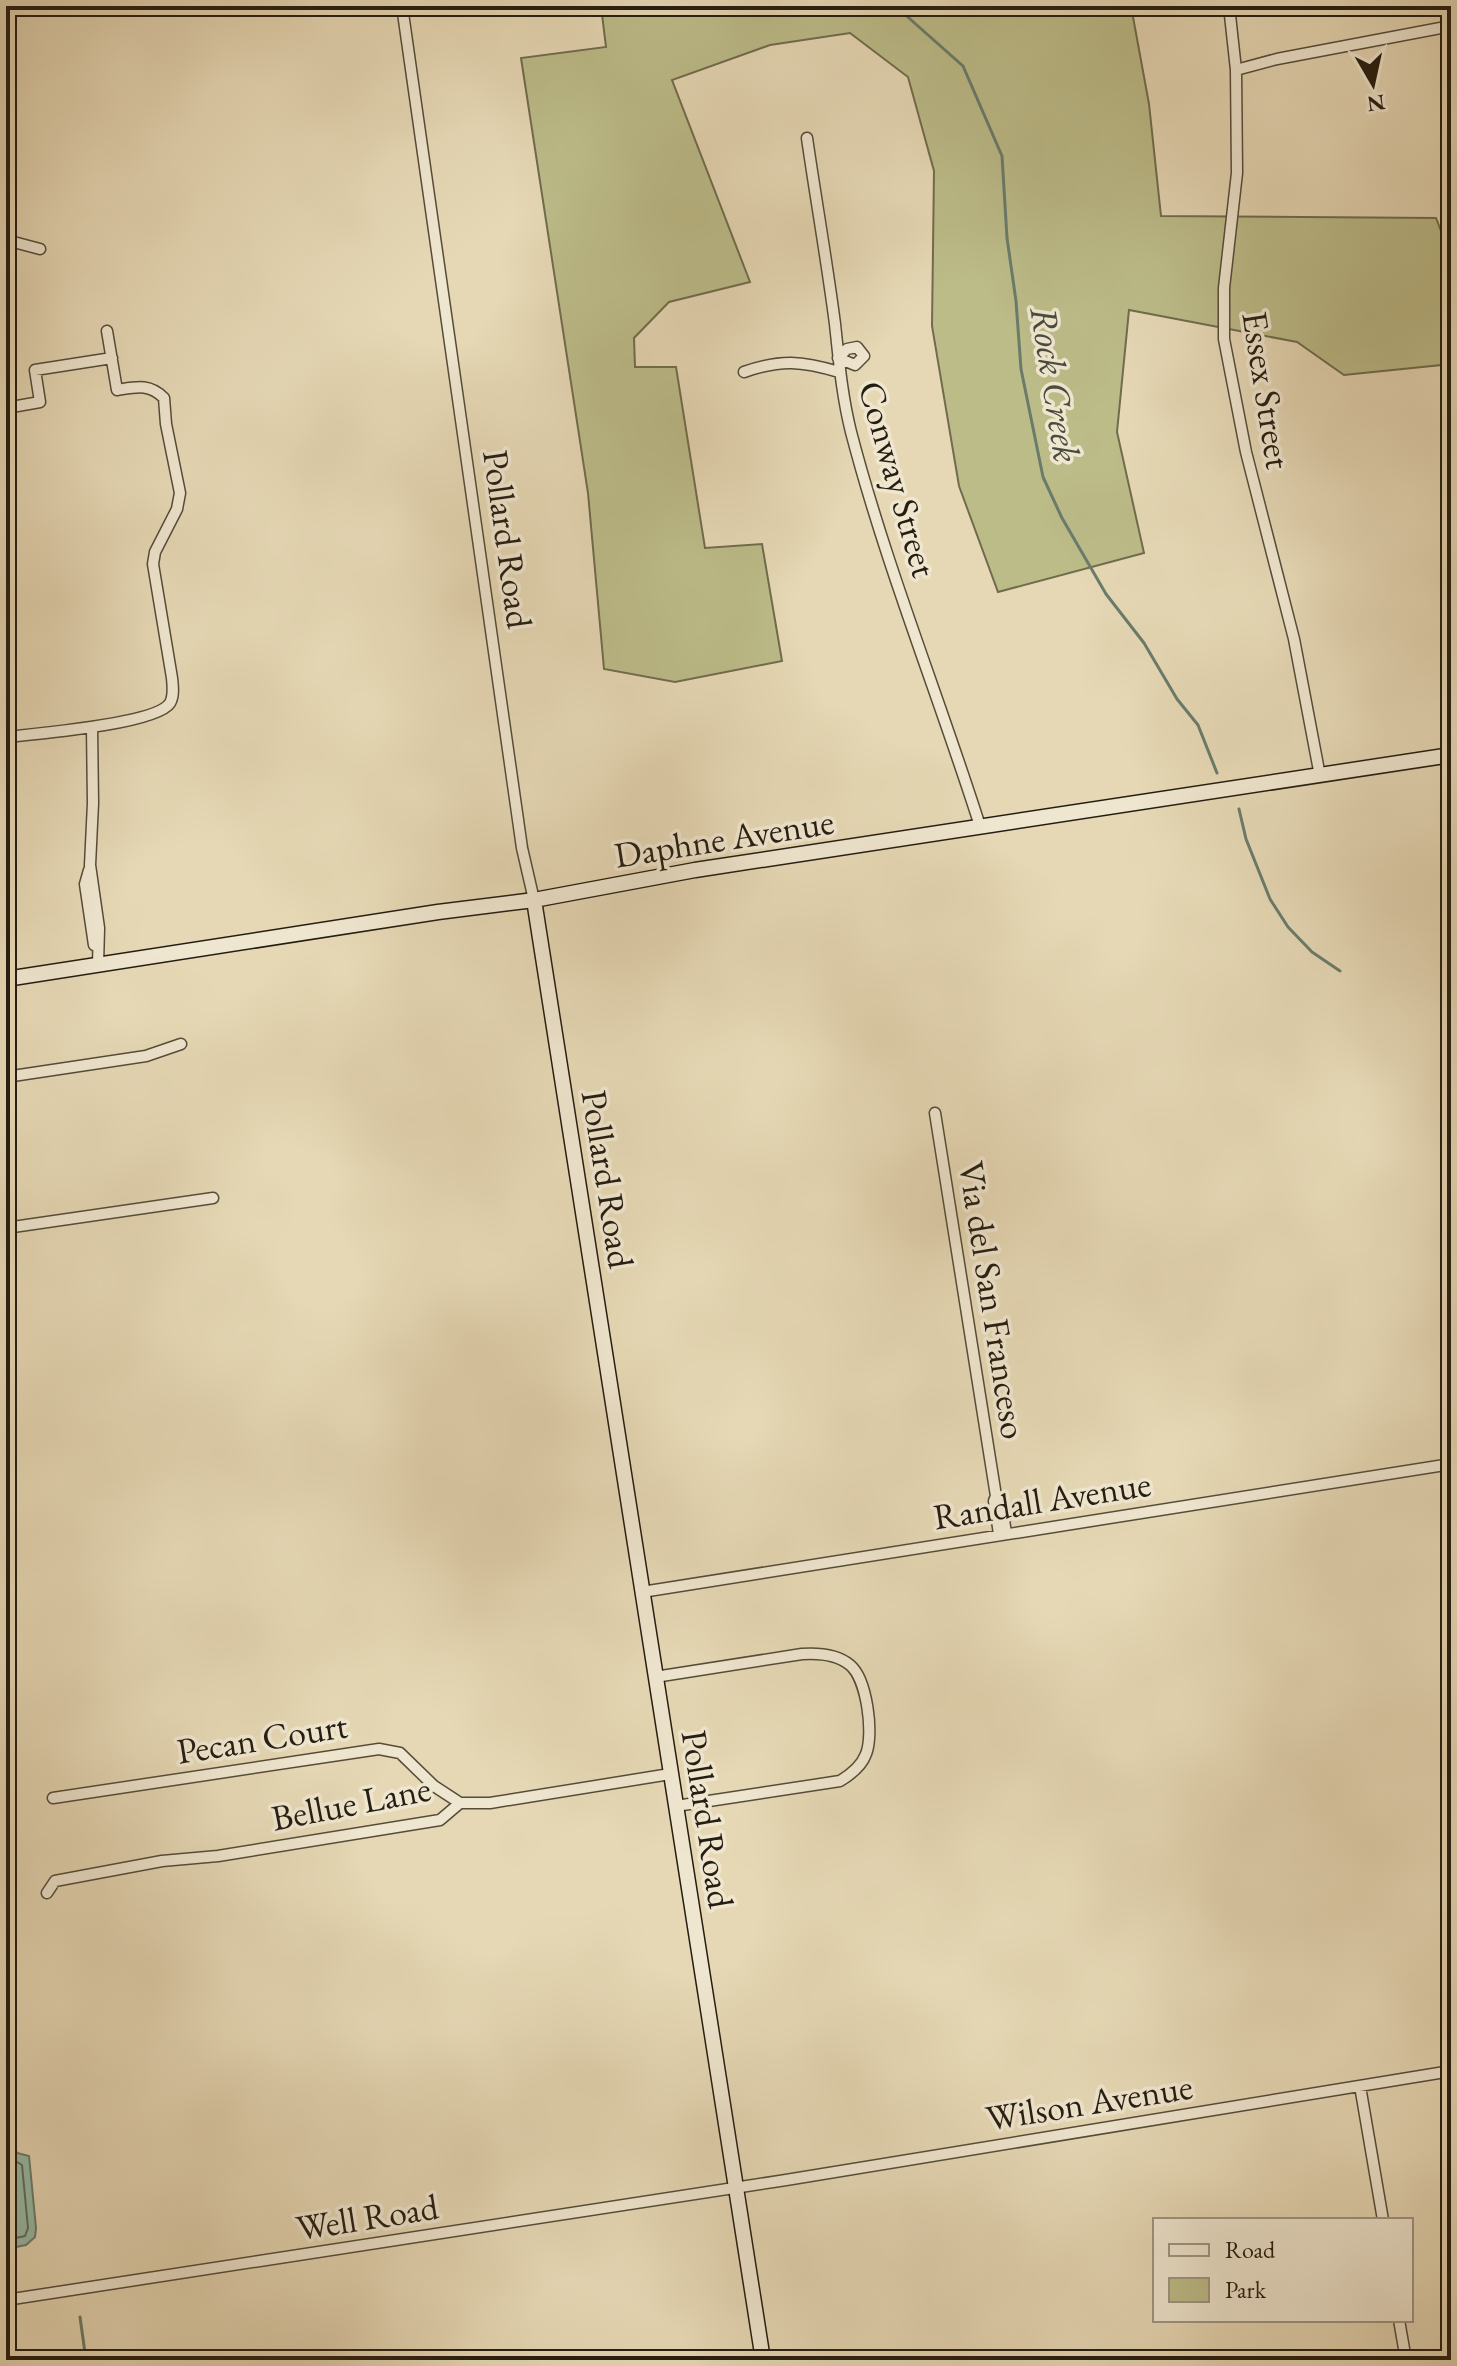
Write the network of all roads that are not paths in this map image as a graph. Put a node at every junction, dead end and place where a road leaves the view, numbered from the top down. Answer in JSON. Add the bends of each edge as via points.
{"nodes":[{"id":1,"x":402,"y":6,"type":"edge"},
{"id":2,"x":1229,"y":6,"type":"edge"},
{"id":3,"x":1451,"y":26,"type":"edge"},
{"id":4,"x":1236,"y":70,"type":"junction"},
{"id":5,"x":807,"y":138,"type":"dead end"},
{"id":6,"x":6,"y":240,"type":"edge"},
{"id":7,"x":40,"y":249,"type":"dead end"},
{"id":8,"x":107,"y":331,"type":"dead end"},
{"id":9,"x":112,"y":358,"type":"junction"},
{"id":10,"x":744,"y":372,"type":"dead end"},
{"id":11,"x":839,"y":372,"type":"junction"},
{"id":12,"x":6,"y":408,"type":"edge"},
{"id":13,"x":92,"y":727,"type":"junction"},
{"id":14,"x":6,"y":737,"type":"edge"},
{"id":15,"x":1451,"y":755,"type":"edge"},
{"id":16,"x":1320,"y":776,"type":"junction"},
{"id":17,"x":980,"y":826,"type":"junction"},
{"id":18,"x":534,"y":900,"type":"junction"},
{"id":19,"x":98,"y":964,"type":"junction"},
{"id":20,"x":6,"y":979,"type":"edge"},
{"id":21,"x":181,"y":1044,"type":"dead end"},
{"id":22,"x":6,"y":1077,"type":"edge"},
{"id":23,"x":935,"y":1113,"type":"dead end"},
{"id":24,"x":213,"y":1198,"type":"dead end"},
{"id":25,"x":6,"y":1228,"type":"edge"},
{"id":26,"x":1451,"y":1464,"type":"edge"},
{"id":27,"x":1003,"y":1534,"type":"junction"},
{"id":28,"x":642,"y":1592,"type":"junction"},
{"id":29,"x":655,"y":1677,"type":"junction"},
{"id":30,"x":670,"y":1774,"type":"junction"},
{"id":31,"x":53,"y":1798,"type":"dead end"},
{"id":32,"x":460,"y":1803,"type":"junction"},
{"id":33,"x":676,"y":1806,"type":"junction"},
{"id":34,"x":47,"y":1893,"type":"dead end"},
{"id":35,"x":1451,"y":2071,"type":"edge"},
{"id":36,"x":1360,"y":2086,"type":"junction"},
{"id":37,"x":735,"y":2187,"type":"junction"},
{"id":38,"x":1383,"y":2218,"type":"edge"},
{"id":39,"x":6,"y":2300,"type":"edge"},
{"id":40,"x":1399,"y":2322,"type":"edge"},
{"id":41,"x":763,"y":2360,"type":"edge"},
{"id":42,"x":1406,"y":2360,"type":"edge"}],
"edges":[{"from":1,"to":18,"type":"street","name":"Pollard Road","via":[[522,848]]},
{"from":2,"to":4,"type":"street","name":"Essex Street"},
{"from":3,"to":4,"type":"street"},
{"from":4,"to":16,"type":"street","name":"Essex Street","via":[[1237,173],[1224,339],[1246,452],[1294,639]]},
{"from":5,"to":11,"type":"street","name":"Conway Street"},
{"from":6,"to":7,"type":"street"},
{"from":8,"to":9,"type":"street"},
{"from":9,"to":12,"type":"street","via":[[35,370],[40,402]]},
{"from":9,"to":13,"type":"street","via":[[117,390],[144,386],[164,398],[180,493],[153,564],[173,690],[162,711]]},
{"from":10,"to":11,"type":"street","via":[[787,362]]},
{"from":11,"to":17,"type":"street","name":"Conway Street","via":[[869,492]]},
{"from":13,"to":14,"type":"street"},
{"from":13,"to":19,"type":"street","via":[[90,865]]},
{"from":15,"to":16,"type":"street","name":"Daphne Avenue"},
{"from":16,"to":17,"type":"street","name":"Daphne Avenue"},
{"from":17,"to":18,"type":"street","name":"Daphne Avenue"},
{"from":18,"to":19,"type":"street","name":"Daphne Avenue"},
{"from":18,"to":28,"type":"street","name":"Pollard Road"},
{"from":19,"to":20,"type":"street","name":"Daphne Avenue"},
{"from":21,"to":22,"type":"street","via":[[146,1056]]},
{"from":23,"to":27,"type":"street","name":"Via del San Franceso"},
{"from":24,"to":25,"type":"street"},
{"from":26,"to":27,"type":"street","name":"Randall Avenue"},
{"from":27,"to":28,"type":"street","name":"Randall Avenue"},
{"from":28,"to":29,"type":"street","name":"Pollard Road"},
{"from":29,"to":30,"type":"street","name":"Pollard Road"},
{"from":29,"to":33,"type":"street","via":[[824,1653],[850,1664],[861,1679],[866,1704],[866,1755],[840,1781]]},
{"from":30,"to":32,"type":"street","name":"Bellue Lane","via":[[490,1803]]},
{"from":30,"to":33,"type":"street","name":"Pollard Road"},
{"from":31,"to":32,"type":"street","name":"Pecan Court","via":[[379,1749],[400,1753]]},
{"from":32,"to":34,"type":"street","name":"Bellue Lane","via":[[440,1820],[162,1861],[55,1881]]},
{"from":33,"to":37,"type":"street","name":"Pollard Road"},
{"from":35,"to":36,"type":"street","name":"Wilson Avenue"},
{"from":36,"to":37,"type":"street","name":"Wilson Avenue"},
{"from":36,"to":38,"type":"street"},
{"from":37,"to":39,"type":"street","name":"Well Road"},
{"from":37,"to":41,"type":"street","name":"Pollard Road"},
{"from":40,"to":42,"type":"street"}]}
